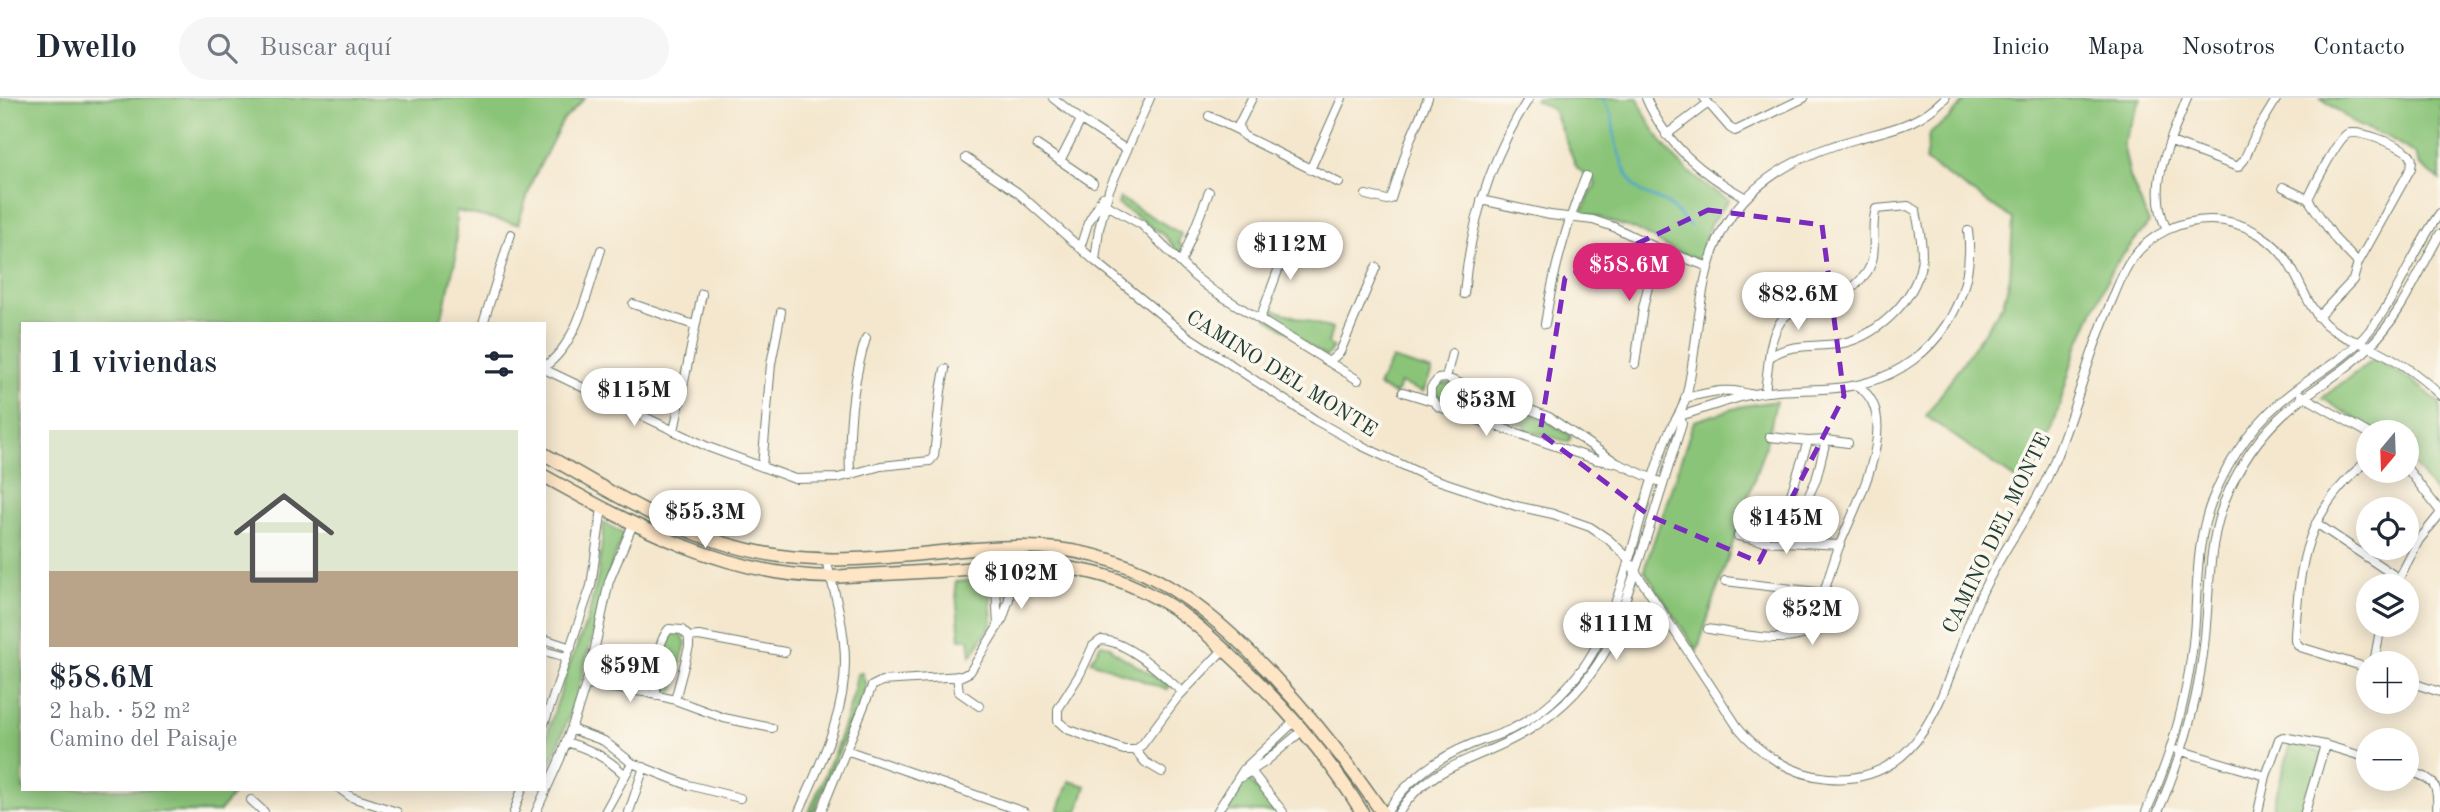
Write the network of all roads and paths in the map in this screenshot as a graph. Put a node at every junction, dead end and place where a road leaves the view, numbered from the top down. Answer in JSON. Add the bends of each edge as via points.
{"nodes":[{"id":1,"x":1053,"y":98,"type":"edge"},
{"id":2,"x":1252,"y":98,"type":"edge"},
{"id":3,"x":1342,"y":98,"type":"edge"},
{"id":4,"x":1428,"y":98,"type":"edge"},
{"id":5,"x":1529,"y":98,"type":"edge"},
{"id":6,"x":1646,"y":98,"type":"edge"},
{"id":7,"x":1804,"y":98,"type":"edge"},
{"id":8,"x":1945,"y":98,"type":"edge"},
{"id":9,"x":2188,"y":98,"type":"edge"},
{"id":10,"x":2277,"y":98,"type":"edge"},
{"id":11,"x":1151,"y":100,"type":"edge"},
{"id":12,"x":1706,"y":101,"type":"edge"},
{"id":13,"x":1209,"y":116,"type":"dead end"},
{"id":14,"x":1081,"y":120,"type":"junction"},
{"id":15,"x":1240,"y":131,"type":"junction"},
{"id":16,"x":1666,"y":135,"type":"junction"},
{"id":17,"x":2171,"y":142,"type":"junction"},
{"id":18,"x":1037,"y":145,"type":"dead end"},
{"id":19,"x":1127,"y":150,"type":"junction"},
{"id":20,"x":966,"y":158,"type":"dead end"},
{"id":21,"x":1060,"y":160,"type":"junction"},
{"id":22,"x":1310,"y":170,"type":"junction"},
{"id":23,"x":1586,"y":176,"type":"dead end"},
{"id":24,"x":1093,"y":183,"type":"dead end"},
{"id":25,"x":1339,"y":183,"type":"dead end"},
{"id":26,"x":2283,"y":187,"type":"dead end"},
{"id":27,"x":1209,"y":192,"type":"dead end"},
{"id":28,"x":1366,"y":195,"type":"dead end"},
{"id":29,"x":1746,"y":198,"type":"junction"},
{"id":30,"x":2308,"y":199,"type":"junction"},
{"id":31,"x":1481,"y":200,"type":"junction"},
{"id":32,"x":1103,"y":202,"type":"junction"},
{"id":33,"x":2440,"y":213,"type":"edge"},
{"id":34,"x":1570,"y":217,"type":"junction"},
{"id":35,"x":2167,"y":230,"type":"junction"},
{"id":36,"x":1968,"y":231,"type":"dead end"},
{"id":37,"x":511,"y":234,"type":"dead end"},
{"id":38,"x":2440,"y":234,"type":"edge"},
{"id":39,"x":1292,"y":235,"type":"dead end"},
{"id":40,"x":1080,"y":247,"type":"junction"},
{"id":41,"x":1657,"y":248,"type":"junction"},
{"id":42,"x":601,"y":250,"type":"dead end"},
{"id":43,"x":1095,"y":261,"type":"junction"},
{"id":44,"x":2358,"y":262,"type":"junction"},
{"id":45,"x":1181,"y":263,"type":"junction"},
{"id":46,"x":1376,"y":267,"type":"dead end"},
{"id":47,"x":1709,"y":267,"type":"junction"},
{"id":48,"x":702,"y":293,"type":"dead end"},
{"id":49,"x":1464,"y":294,"type":"dead end"},
{"id":50,"x":633,"y":304,"type":"dead end"},
{"id":51,"x":781,"y":312,"type":"dead end"},
{"id":52,"x":2318,"y":317,"type":"junction"},
{"id":53,"x":1261,"y":319,"type":"junction"},
{"id":54,"x":484,"y":322,"type":"edge"},
{"id":55,"x":1545,"y":324,"type":"dead end"},
{"id":56,"x":694,"y":325,"type":"junction"},
{"id":57,"x":866,"y":338,"type":"dead end"},
{"id":58,"x":2357,"y":344,"type":"junction"},
{"id":59,"x":2370,"y":347,"type":"junction"},
{"id":60,"x":1452,"y":354,"type":"dead end"},
{"id":61,"x":1769,"y":358,"type":"junction"},
{"id":62,"x":1329,"y":362,"type":"junction"},
{"id":63,"x":1635,"y":364,"type":"dead end"},
{"id":64,"x":546,"y":366,"type":"edge"},
{"id":65,"x":546,"y":369,"type":"edge"},
{"id":66,"x":945,"y":369,"type":"dead end"},
{"id":67,"x":1446,"y":378,"type":"junction"},
{"id":68,"x":1358,"y":380,"type":"dead end"},
{"id":69,"x":1856,"y":385,"type":"junction"},
{"id":70,"x":2295,"y":390,"type":"junction"},
{"id":71,"x":1403,"y":391,"type":"dead end"},
{"id":72,"x":1765,"y":392,"type":"junction"},
{"id":73,"x":1752,"y":395,"type":"junction"},
{"id":74,"x":2440,"y":395,"type":"edge"},
{"id":75,"x":2304,"y":397,"type":"junction"},
{"id":76,"x":1685,"y":398,"type":"junction"},
{"id":77,"x":1432,"y":401,"type":"junction"},
{"id":78,"x":1679,"y":416,"type":"junction"},
{"id":79,"x":2356,"y":426,"type":"edge"},
{"id":80,"x":674,"y":431,"type":"junction"},
{"id":81,"x":1770,"y":437,"type":"dead end"},
{"id":82,"x":1826,"y":440,"type":"junction"},
{"id":83,"x":1808,"y":442,"type":"junction"},
{"id":84,"x":1848,"y":443,"type":"dead end"},
{"id":85,"x":546,"y":455,"type":"edge"},
{"id":86,"x":1617,"y":463,"type":"junction"},
{"id":87,"x":762,"y":467,"type":"junction"},
{"id":88,"x":570,"y":470,"type":"junction"},
{"id":89,"x":2356,"y":472,"type":"edge"},
{"id":90,"x":850,"y":475,"type":"junction"},
{"id":91,"x":546,"y":477,"type":"edge"},
{"id":92,"x":1653,"y":479,"type":"junction"},
{"id":93,"x":1664,"y":482,"type":"junction"},
{"id":94,"x":2418,"y":483,"type":"edge"},
{"id":95,"x":558,"y":484,"type":"junction"},
{"id":96,"x":613,"y":494,"type":"junction"},
{"id":97,"x":602,"y":508,"type":"junction"},
{"id":98,"x":2440,"y":513,"type":"edge"},
{"id":99,"x":2316,"y":523,"type":"junction"},
{"id":100,"x":633,"y":524,"type":"junction"},
{"id":101,"x":690,"y":533,"type":"junction"},
{"id":102,"x":1738,"y":536,"type":"dead end"},
{"id":103,"x":1781,"y":542,"type":"junction"},
{"id":104,"x":1795,"y":542,"type":"junction"},
{"id":105,"x":1840,"y":545,"type":"junction"},
{"id":106,"x":682,"y":546,"type":"junction"},
{"id":107,"x":826,"y":560,"type":"junction"},
{"id":108,"x":1628,"y":561,"type":"junction"},
{"id":109,"x":1001,"y":566,"type":"junction"},
{"id":110,"x":1636,"y":572,"type":"junction"},
{"id":111,"x":2385,"y":574,"type":"edge"},
{"id":112,"x":2400,"y":574,"type":"edge"},
{"id":113,"x":831,"y":577,"type":"junction"},
{"id":114,"x":1725,"y":581,"type":"dead end"},
{"id":115,"x":1825,"y":593,"type":"junction"},
{"id":116,"x":996,"y":595,"type":"junction"},
{"id":117,"x":1009,"y":595,"type":"junction"},
{"id":118,"x":998,"y":626,"type":"junction"},
{"id":119,"x":1708,"y":629,"type":"dead end"},
{"id":120,"x":689,"y":637,"type":"junction"},
{"id":121,"x":546,"y":640,"type":"edge"},
{"id":122,"x":571,"y":648,"type":"junction"},
{"id":123,"x":1224,"y":649,"type":"junction"},
{"id":124,"x":546,"y":652,"type":"edge"},
{"id":125,"x":785,"y":652,"type":"dead end"},
{"id":126,"x":566,"y":657,"type":"junction"},
{"id":127,"x":657,"y":663,"type":"junction"},
{"id":128,"x":2356,"y":664,"type":"edge"},
{"id":129,"x":590,"y":671,"type":"junction"},
{"id":130,"x":957,"y":676,"type":"junction"},
{"id":131,"x":587,"y":685,"type":"junction"},
{"id":132,"x":2419,"y":685,"type":"edge"},
{"id":133,"x":1182,"y":692,"type":"junction"},
{"id":134,"x":2440,"y":692,"type":"edge"},
{"id":135,"x":657,"y":696,"type":"junction"},
{"id":136,"x":675,"y":700,"type":"junction"},
{"id":137,"x":547,"y":704,"type":"edge"},
{"id":138,"x":979,"y":706,"type":"dead end"},
{"id":139,"x":1299,"y":726,"type":"junction"},
{"id":140,"x":772,"y":728,"type":"dead end"},
{"id":141,"x":571,"y":729,"type":"junction"},
{"id":142,"x":566,"y":742,"type":"junction"},
{"id":143,"x":2325,"y":745,"type":"junction"},
{"id":144,"x":2171,"y":748,"type":"junction"},
{"id":145,"x":846,"y":750,"type":"junction"},
{"id":146,"x":1135,"y":750,"type":"junction"},
{"id":147,"x":2182,"y":751,"type":"junction"},
{"id":148,"x":2356,"y":754,"type":"edge"},
{"id":149,"x":1256,"y":755,"type":"junction"},
{"id":150,"x":632,"y":763,"type":"junction"},
{"id":151,"x":644,"y":767,"type":"junction"},
{"id":152,"x":1251,"y":771,"type":"junction"},
{"id":153,"x":1162,"y":772,"type":"dead end"},
{"id":154,"x":624,"y":774,"type":"junction"},
{"id":155,"x":2419,"y":774,"type":"edge"},
{"id":156,"x":2266,"y":776,"type":"junction"},
{"id":157,"x":1236,"y":780,"type":"junction"},
{"id":158,"x":546,"y":789,"type":"edge"},
{"id":159,"x":343,"y":791,"type":"edge"},
{"id":160,"x":521,"y":791,"type":"edge"},
{"id":161,"x":545,"y":791,"type":"edge"},
{"id":162,"x":740,"y":798,"type":"dead end"},
{"id":163,"x":251,"y":800,"type":"dead end"},
{"id":164,"x":384,"y":810,"type":"edge"},
{"id":165,"x":264,"y":812,"type":"edge"},
{"id":166,"x":397,"y":812,"type":"edge"},
{"id":167,"x":514,"y":812,"type":"edge"},
{"id":168,"x":536,"y":812,"type":"edge"},
{"id":169,"x":605,"y":812,"type":"edge"},
{"id":170,"x":629,"y":812,"type":"edge"},
{"id":171,"x":799,"y":812,"type":"edge"},
{"id":172,"x":821,"y":812,"type":"edge"},
{"id":173,"x":1024,"y":812,"type":"edge"},
{"id":174,"x":1217,"y":812,"type":"edge"},
{"id":175,"x":1283,"y":812,"type":"edge"},
{"id":176,"x":1363,"y":812,"type":"edge"},
{"id":177,"x":1385,"y":812,"type":"edge"},
{"id":178,"x":1399,"y":812,"type":"edge"},
{"id":179,"x":2146,"y":812,"type":"edge"},
{"id":180,"x":2158,"y":812,"type":"edge"},
{"id":181,"x":2258,"y":812,"type":"edge"},
{"id":182,"x":2305,"y":812,"type":"edge"},
{"id":183,"x":2437,"y":812,"type":"edge"}],
"edges":[{"from":1,"to":14,"type":"street"},
{"from":2,"to":15,"type":"street"},
{"from":3,"to":22,"type":"street"},
{"from":4,"to":28,"type":"street","via":[[1391,199]]},
{"from":5,"to":31,"type":"street","via":[[1504,141]]},
{"from":6,"to":16,"type":"street"},
{"from":7,"to":12,"type":"street","via":[[1738,131]]},
{"from":8,"to":29,"type":"street","via":[[1902,127],[1798,160]]},
{"from":9,"to":17,"type":"street"},
{"from":10,"to":17,"type":"street","via":[[2238,167]]},
{"from":11,"to":19,"type":"street"},
{"from":12,"to":16,"type":"street"},
{"from":13,"to":15,"type":"street"},
{"from":14,"to":19,"type":"street"},
{"from":14,"to":21,"type":"street"},
{"from":15,"to":22,"type":"street"},
{"from":16,"to":29,"type":"street","via":[[1692,162]]},
{"from":17,"to":35,"type":"street","via":[[2157,184]]},
{"from":18,"to":21,"type":"street"},
{"from":19,"to":32,"type":"street"},
{"from":20,"to":40,"type":"street","name":"CAMINO DEL MONTE","via":[[1017,192]]},
{"from":21,"to":24,"type":"street"},
{"from":22,"to":25,"type":"street"},
{"from":23,"to":34,"type":"street"},
{"from":26,"to":30,"type":"street"},
{"from":27,"to":45,"type":"street"},
{"from":29,"to":47,"type":"street","via":[[1724,227]]},
{"from":30,"to":44,"type":"street","via":[[2336,240]]},
{"from":30,"to":44,"type":"street","via":[[2347,134],[2362,133],[2410,156],[2411,168]]},
{"from":31,"to":34,"type":"street"},
{"from":31,"to":49,"type":"street"},
{"from":32,"to":40,"type":"street","via":[[1088,223]]},
{"from":32,"to":43,"type":"street"},
{"from":32,"to":45,"type":"street","via":[[1142,225]]},
{"from":33,"to":58,"type":"street","via":[[2389,304]]},
{"from":34,"to":41,"type":"street","via":[[1614,227]]},
{"from":34,"to":55,"type":"street"},
{"from":35,"to":52,"type":"street","name":"CAMINO DEL MONTE","via":[[2210,220],[2253,230],[2286,259]]},
{"from":35,"to":110,"type":"street","name":"CAMINO DEL MONTE","via":[[2140,250],[2126,268],[2048,477],[1979,599],[1929,724],[1891,763],[1858,776],[1823,777],[1790,767],[1759,749],[1737,726]]},
{"from":36,"to":69,"type":"street","via":[[1966,282],[1944,328],[1907,365]]},
{"from":37,"to":54,"type":"street"},
{"from":38,"to":59,"type":"street","via":[[2403,304]]},
{"from":39,"to":53,"type":"street"},
{"from":40,"to":43,"type":"street","name":"CAMINO DEL MONTE"},
{"from":41,"to":47,"type":"street"},
{"from":41,"to":63,"type":"street"},
{"from":42,"to":64,"type":"street","via":[[575,327]]},
{"from":43,"to":108,"type":"street","name":"CAMINO DEL MONTE","via":[[1202,346],[1336,432],[1428,477],[1590,527]]},
{"from":44,"to":52,"type":"street","via":[[2353,280]]},
{"from":45,"to":53,"type":"street","via":[[1212,290]]},
{"from":46,"to":62,"type":"street","via":[[1340,352]]},
{"from":47,"to":76,"type":"street"},
{"from":48,"to":56,"type":"street"},
{"from":50,"to":56,"type":"street"},
{"from":51,"to":87,"type":"street","via":[[771,364]]},
{"from":52,"to":58,"type":"street","name":"CAMINO DEL MONTE"},
{"from":53,"to":62,"type":"street"},
{"from":56,"to":80,"type":"street"},
{"from":57,"to":90,"type":"street","via":[[853,386]]},
{"from":58,"to":59,"type":"street","name":"CAMINO DEL MONTE"},
{"from":58,"to":70,"type":"street"},
{"from":59,"to":74,"type":"street","name":"CAMINO DEL MONTE"},
{"from":59,"to":75,"type":"street"},
{"from":60,"to":67,"type":"street"},
{"from":61,"to":61,"type":"street","via":[[1773,333],[1784,316],[1844,294],[1865,274],[1874,257],[1876,209],[1908,206],[1916,211],[1920,267],[1896,310],[1877,327],[1850,340],[1789,348]]},
{"from":61,"to":72,"type":"street"},
{"from":62,"to":68,"type":"street"},
{"from":65,"to":80,"type":"street"},
{"from":66,"to":90,"type":"street","via":[[930,461],[881,466]]},
{"from":67,"to":77,"type":"street","via":[[1433,384]]},
{"from":67,"to":86,"type":"street","via":[[1549,417]]},
{"from":69,"to":72,"type":"street"},
{"from":69,"to":105,"type":"street","via":[[1876,409],[1875,445],[1868,479]]},
{"from":70,"to":75,"type":"street"},
{"from":70,"to":144,"type":"street","via":[[2245,440],[2211,502],[2199,554],[2192,653]]},
{"from":71,"to":77,"type":"street"},
{"from":72,"to":73,"type":"street"},
{"from":73,"to":76,"type":"street","via":[[1723,390]]},
{"from":73,"to":78,"type":"street"},
{"from":75,"to":79,"type":"street"},
{"from":75,"to":147,"type":"street","via":[[2253,447],[2222,507],[2210,557],[2200,678]]},
{"from":76,"to":78,"type":"street"},
{"from":77,"to":86,"type":"street","via":[[1441,408]]},
{"from":78,"to":92,"type":"street"},
{"from":78,"to":93,"type":"street","via":[[1682,424]]},
{"from":80,"to":87,"type":"street"},
{"from":81,"to":83,"type":"street"},
{"from":82,"to":83,"type":"street"},
{"from":82,"to":84,"type":"street"},
{"from":82,"to":104,"type":"street"},
{"from":83,"to":103,"type":"street","via":[[1784,516]]},
{"from":85,"to":88,"type":"street"},
{"from":86,"to":92,"type":"street"},
{"from":87,"to":90,"type":"street","via":[[795,479]]},
{"from":88,"to":95,"type":"street","via":[[560,474]]},
{"from":88,"to":96,"type":"street"},
{"from":89,"to":99,"type":"street","via":[[2338,489]]},
{"from":91,"to":95,"type":"street"},
{"from":92,"to":93,"type":"street"},
{"from":92,"to":108,"type":"street"},
{"from":93,"to":110,"type":"street"},
{"from":94,"to":98,"type":"street"},
{"from":95,"to":97,"type":"street"},
{"from":96,"to":97,"type":"street","via":[[605,497]]},
{"from":96,"to":101,"type":"street"},
{"from":97,"to":100,"type":"street"},
{"from":97,"to":122,"type":"street","via":[[591,586]]},
{"from":98,"to":112,"type":"street"},
{"from":99,"to":111,"type":"street"},
{"from":99,"to":128,"type":"street","via":[[2299,579],[2295,641],[2304,649]]},
{"from":100,"to":106,"type":"street"},
{"from":100,"to":129,"type":"street","via":[[609,581]]},
{"from":101,"to":106,"type":"street","via":[[691,542]]},
{"from":101,"to":107,"type":"street","via":[[757,552]]},
{"from":102,"to":103,"type":"street"},
{"from":103,"to":104,"type":"street"},
{"from":104,"to":105,"type":"street"},
{"from":105,"to":115,"type":"street"},
{"from":106,"to":113,"type":"street","via":[[761,570]]},
{"from":107,"to":113,"type":"street"},
{"from":107,"to":177,"type":"street","via":[[1033,547],[1089,554],[1143,572],[1206,611],[1256,659],[1303,709]]},
{"from":108,"to":110,"type":"street","name":"CAMINO DEL MONTE"},
{"from":108,"to":177,"type":"street","via":[[1595,649],[1563,691],[1515,728],[1430,767]]},
{"from":109,"to":113,"type":"street"},
{"from":109,"to":116,"type":"street"},
{"from":109,"to":117,"type":"street"},
{"from":109,"to":123,"type":"street","via":[[1070,568],[1127,584],[1177,610]]},
{"from":110,"to":178,"type":"street","via":[[1605,651],[1571,696],[1525,733],[1437,774]]},
{"from":113,"to":171,"type":"street","via":[[843,635],[844,686],[834,728]]},
{"from":114,"to":115,"type":"street"},
{"from":115,"to":119,"type":"street","via":[[1812,627],[1801,637]]},
{"from":116,"to":117,"type":"street"},
{"from":116,"to":118,"type":"street"},
{"from":117,"to":118,"type":"street"},
{"from":118,"to":130,"type":"street","via":[[970,672]]},
{"from":120,"to":125,"type":"street"},
{"from":120,"to":127,"type":"street","via":[[678,628],[667,631]]},
{"from":120,"to":136,"type":"street"},
{"from":121,"to":122,"type":"street"},
{"from":122,"to":126,"type":"street"},
{"from":123,"to":133,"type":"street"},
{"from":123,"to":139,"type":"street"},
{"from":124,"to":126,"type":"street"},
{"from":126,"to":137,"type":"street"},
{"from":127,"to":129,"type":"street","via":[[629,678]]},
{"from":127,"to":135,"type":"street"},
{"from":129,"to":131,"type":"street"},
{"from":130,"to":138,"type":"street","via":[[959,692]]},
{"from":130,"to":145,"type":"street","via":[[874,684]]},
{"from":131,"to":135,"type":"street"},
{"from":131,"to":141,"type":"street"},
{"from":132,"to":134,"type":"street"},
{"from":133,"to":146,"type":"street"},
{"from":133,"to":146,"type":"street","via":[[1123,647],[1104,640],[1093,646],[1058,709],[1058,721],[1067,729]]},
{"from":135,"to":136,"type":"street"},
{"from":136,"to":140,"type":"street","via":[[724,718]]},
{"from":139,"to":149,"type":"street"},
{"from":139,"to":152,"type":"street"},
{"from":139,"to":176,"type":"street"},
{"from":141,"to":142,"type":"street"},
{"from":141,"to":150,"type":"street","via":[[604,741]]},
{"from":142,"to":154,"type":"street","via":[[604,757]]},
{"from":142,"to":158,"type":"street"},
{"from":143,"to":148,"type":"street"},
{"from":143,"to":156,"type":"street","via":[[2278,739]]},
{"from":143,"to":182,"type":"street"},
{"from":144,"to":147,"type":"street"},
{"from":144,"to":179,"type":"street"},
{"from":145,"to":172,"type":"street"},
{"from":145,"to":173,"type":"street"},
{"from":146,"to":153,"type":"street"},
{"from":147,"to":156,"type":"street"},
{"from":147,"to":180,"type":"street"},
{"from":149,"to":152,"type":"street"},
{"from":149,"to":157,"type":"street"},
{"from":150,"to":151,"type":"street"},
{"from":150,"to":154,"type":"street"},
{"from":151,"to":162,"type":"street","via":[[688,785]]},
{"from":151,"to":170,"type":"street"},
{"from":152,"to":157,"type":"street"},
{"from":152,"to":175,"type":"street"},
{"from":154,"to":169,"type":"street"},
{"from":155,"to":183,"type":"street","via":[[2435,785]]},
{"from":156,"to":181,"type":"street"},
{"from":157,"to":174,"type":"street"},
{"from":159,"to":164,"type":"street"},
{"from":160,"to":167,"type":"street"},
{"from":161,"to":168,"type":"street"},
{"from":163,"to":165,"type":"street"},
{"from":164,"to":166,"type":"street"}]}
